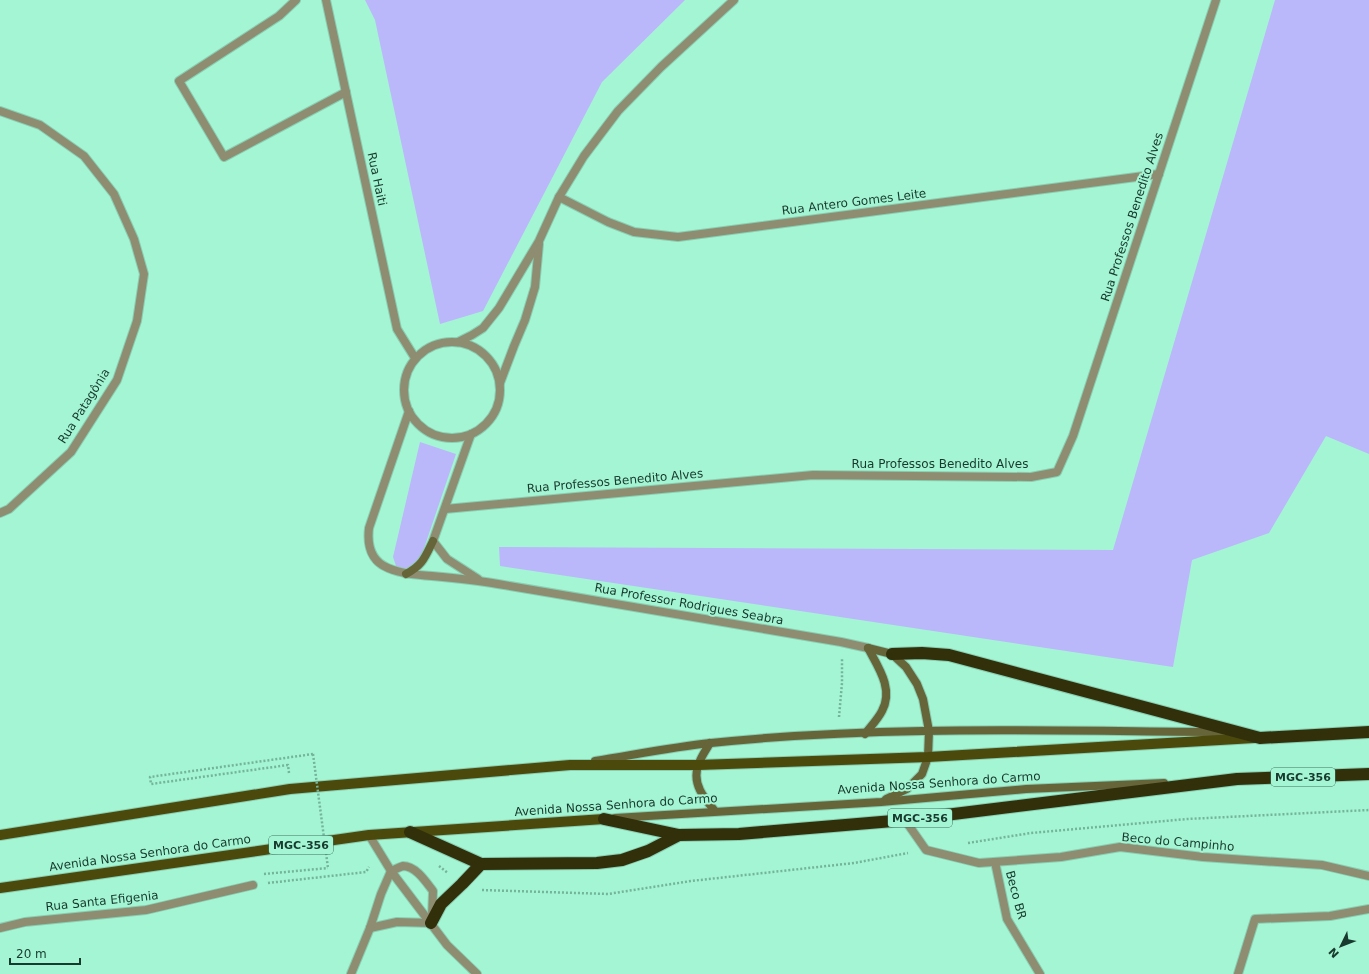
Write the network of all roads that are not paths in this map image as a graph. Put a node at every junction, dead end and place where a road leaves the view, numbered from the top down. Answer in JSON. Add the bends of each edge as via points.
{"nodes":[{"id":1,"x":296,"y":0,"type":"edge"},
{"id":2,"x":326,"y":0,"type":"edge"},
{"id":3,"x":734,"y":0,"type":"edge"},
{"id":4,"x":1216,"y":0,"type":"edge"},
{"id":5,"x":346,"y":92,"type":"junction"},
{"id":6,"x":0,"y":111,"type":"edge"},
{"id":7,"x":1159,"y":174,"type":"junction"},
{"id":8,"x":559,"y":197,"type":"junction"},
{"id":9,"x":539,"y":241,"type":"junction"},
{"id":10,"x":458,"y":342,"type":"junction"},
{"id":11,"x":415,"y":358,"type":"junction"},
{"id":12,"x":499,"y":384,"type":"junction"},
{"id":13,"x":409,"y":411,"type":"junction"},
{"id":14,"x":471,"y":434,"type":"junction"},
{"id":15,"x":444,"y":509,"type":"junction"},
{"id":16,"x":0,"y":513,"type":"edge"},
{"id":17,"x":433,"y":541,"type":"junction"},
{"id":18,"x":406,"y":574,"type":"junction"},
{"id":19,"x":481,"y":581,"type":"junction"},
{"id":20,"x":868,"y":648,"type":"junction"},
{"id":21,"x":892,"y":654,"type":"junction"},
{"id":22,"x":929,"y":731,"type":"junction"},
{"id":23,"x":1369,"y":732,"type":"edge"},
{"id":24,"x":865,"y":734,"type":"junction"},
{"id":25,"x":1260,"y":738,"type":"junction"},
{"id":26,"x":710,"y":743,"type":"junction"},
{"id":27,"x":928,"y":757,"type":"junction"},
{"id":28,"x":570,"y":765,"type":"junction"},
{"id":29,"x":698,"y":765,"type":"junction"},
{"id":30,"x":1369,"y":774,"type":"edge"},
{"id":31,"x":1236,"y":779,"type":"junction"},
{"id":32,"x":881,"y":802,"type":"junction"},
{"id":33,"x":714,"y":811,"type":"junction"},
{"id":34,"x":604,"y":819,"type":"junction"},
{"id":35,"x":905,"y":820,"type":"junction"},
{"id":36,"x":410,"y":832,"type":"junction"},
{"id":37,"x":0,"y":835,"type":"edge"},
{"id":38,"x":370,"y":835,"type":"junction"},
{"id":39,"x":679,"y":835,"type":"junction"},
{"id":40,"x":995,"y":862,"type":"junction"},
{"id":41,"x":481,"y":864,"type":"junction"},
{"id":42,"x":391,"y":871,"type":"junction"},
{"id":43,"x":1369,"y":876,"type":"edge"},
{"id":44,"x":253,"y":885,"type":"road end"},
{"id":45,"x":0,"y":888,"type":"edge"},
{"id":46,"x":1369,"y":909,"type":"edge"},
{"id":47,"x":431,"y":923,"type":"junction"},
{"id":48,"x":0,"y":928,"type":"edge"},
{"id":49,"x":370,"y":928,"type":"junction"},
{"id":50,"x":351,"y":974,"type":"edge"},
{"id":51,"x":477,"y":974,"type":"edge"},
{"id":52,"x":1040,"y":974,"type":"edge"},
{"id":53,"x":1238,"y":974,"type":"edge"}],
"edges":[{"from":1,"to":5,"type":"street","via":[[280,16],[179,81],[224,157]]},
{"from":2,"to":5,"type":"street","name":"Rua Haiti"},
{"from":3,"to":8,"type":"street","via":[[618,110],[584,156]]},
{"from":4,"to":7,"type":"street","name":"Rua Professos Benedito Alves"},
{"from":5,"to":11,"type":"street","name":"Rua Haiti","via":[[397,329]]},
{"from":6,"to":16,"type":"street","name":"Rua Patagônia","via":[[40,125],[84,156],[114,194],[134,239],[144,274],[137,321],[117,380],[71,452],[9,509]]},
{"from":7,"to":8,"type":"street","name":"Rua Antero Gomes Leite","via":[[678,237],[634,232]]},
{"from":7,"to":15,"type":"street","name":"Rua Professos Benedito Alves","via":[[1073,436],[1057,472],[1031,477],[813,475]]},
{"from":8,"to":9,"type":"street"},
{"from":9,"to":10,"type":"street","via":[[483,328]]},
{"from":9,"to":12,"type":"street","via":[[535,287],[526,320]]},
{"from":10,"to":11,"type":"street","via":[[434,345]]},
{"from":10,"to":12,"type":"street","via":[[473,347],[486,356],[495,368]]},
{"from":11,"to":13,"type":"street","via":[[404,384],[404,398]]},
{"from":12,"to":14,"type":"street","via":[[499,399],[494,414],[484,426]]},
{"from":13,"to":14,"type":"street","via":[[417,423],[442,437],[456,438]]},
{"from":13,"to":18,"type":"street","name":"Rua Professor Rodrigues Seabra","via":[[369,528],[368,539],[370,550],[381,564]]},
{"from":14,"to":15,"type":"street"},
{"from":15,"to":17,"type":"street"},
{"from":17,"to":18,"type":"main road","via":[[421,563]]},
{"from":17,"to":19,"type":"street","name":"Rua Professor Rodrigues Seabra","via":[[447,559]]},
{"from":18,"to":19,"type":"street","name":"Rua Professor Rodrigues Seabra"},
{"from":19,"to":20,"type":"street","name":"Rua Professor Rodrigues Seabra"},
{"from":20,"to":21,"type":"main road","name":"Rua Professor Rodrigues Seabra"},
{"from":20,"to":24,"type":"main road","via":[[882,674],[886,699],[882,711]]},
{"from":21,"to":22,"type":"main road","via":[[906,667],[917,684],[923,699]]},
{"from":21,"to":25,"type":"highway","via":[[922,652],[949,655]]},
{"from":22,"to":24,"type":"main road"},
{"from":22,"to":25,"type":"main road","via":[[1229,732]]},
{"from":22,"to":27,"type":"main road"},
{"from":23,"to":25,"type":"highway"},
{"from":24,"to":26,"type":"main road"},
{"from":25,"to":27,"type":"main road"},
{"from":26,"to":28,"type":"main road"},
{"from":26,"to":29,"type":"main road"},
{"from":27,"to":29,"type":"main road"},
{"from":27,"to":32,"type":"main road","via":[[922,774],[907,789]]},
{"from":28,"to":29,"type":"main road"},
{"from":28,"to":37,"type":"main road","via":[[290,789]]},
{"from":29,"to":33,"type":"main road","via":[[696,780],[702,796]]},
{"from":30,"to":31,"type":"highway","number":"MGC-356"},
{"from":31,"to":32,"type":"main road","name":"Avenida Nossa Senhora do Carmo","number":"MGC-356","via":[[1026,789]]},
{"from":31,"to":35,"type":"highway","number":"MGC-356"},
{"from":32,"to":33,"type":"main road","name":"Avenida Nossa Senhora do Carmo","number":"MGC-356"},
{"from":33,"to":34,"type":"main road","name":"Avenida Nossa Senhora do Carmo","number":"MGC-356"},
{"from":34,"to":36,"type":"main road","name":"Avenida Nossa Senhora do Carmo","number":"MGC-356"},
{"from":34,"to":39,"type":"highway","number":"MGC-356"},
{"from":35,"to":39,"type":"highway","number":"MGC-356","via":[[739,834]]},
{"from":35,"to":40,"type":"street","name":"Beco do Campinho","via":[[926,850],[979,862]]},
{"from":36,"to":38,"type":"main road","name":"Avenida Nossa Senhora do Carmo","number":"MGC-356"},
{"from":36,"to":41,"type":"highway"},
{"from":38,"to":42,"type":"street"},
{"from":38,"to":45,"type":"main road","name":"Avenida Nossa Senhora do Carmo","number":"MGC-356"},
{"from":39,"to":41,"type":"highway","via":[[648,851],[622,860],[597,863]]},
{"from":40,"to":43,"type":"street","name":"Beco do Campinho","via":[[1061,858],[1120,847],[1203,857],[1322,865]]},
{"from":40,"to":52,"type":"street","name":"Beco BR","via":[[1007,919]]},
{"from":41,"to":47,"type":"highway","via":[[441,904]]},
{"from":42,"to":47,"type":"street"},
{"from":42,"to":47,"type":"street","via":[[403,866],[414,870],[433,891]]},
{"from":42,"to":49,"type":"street"},
{"from":44,"to":48,"type":"street","name":"Rua Santa Efigenia","via":[[146,910],[25,922]]},
{"from":46,"to":53,"type":"street","via":[[1330,916],[1255,919]]},
{"from":47,"to":49,"type":"street","via":[[397,922]]},
{"from":47,"to":51,"type":"street","via":[[447,945]]},
{"from":49,"to":50,"type":"street"}]}
